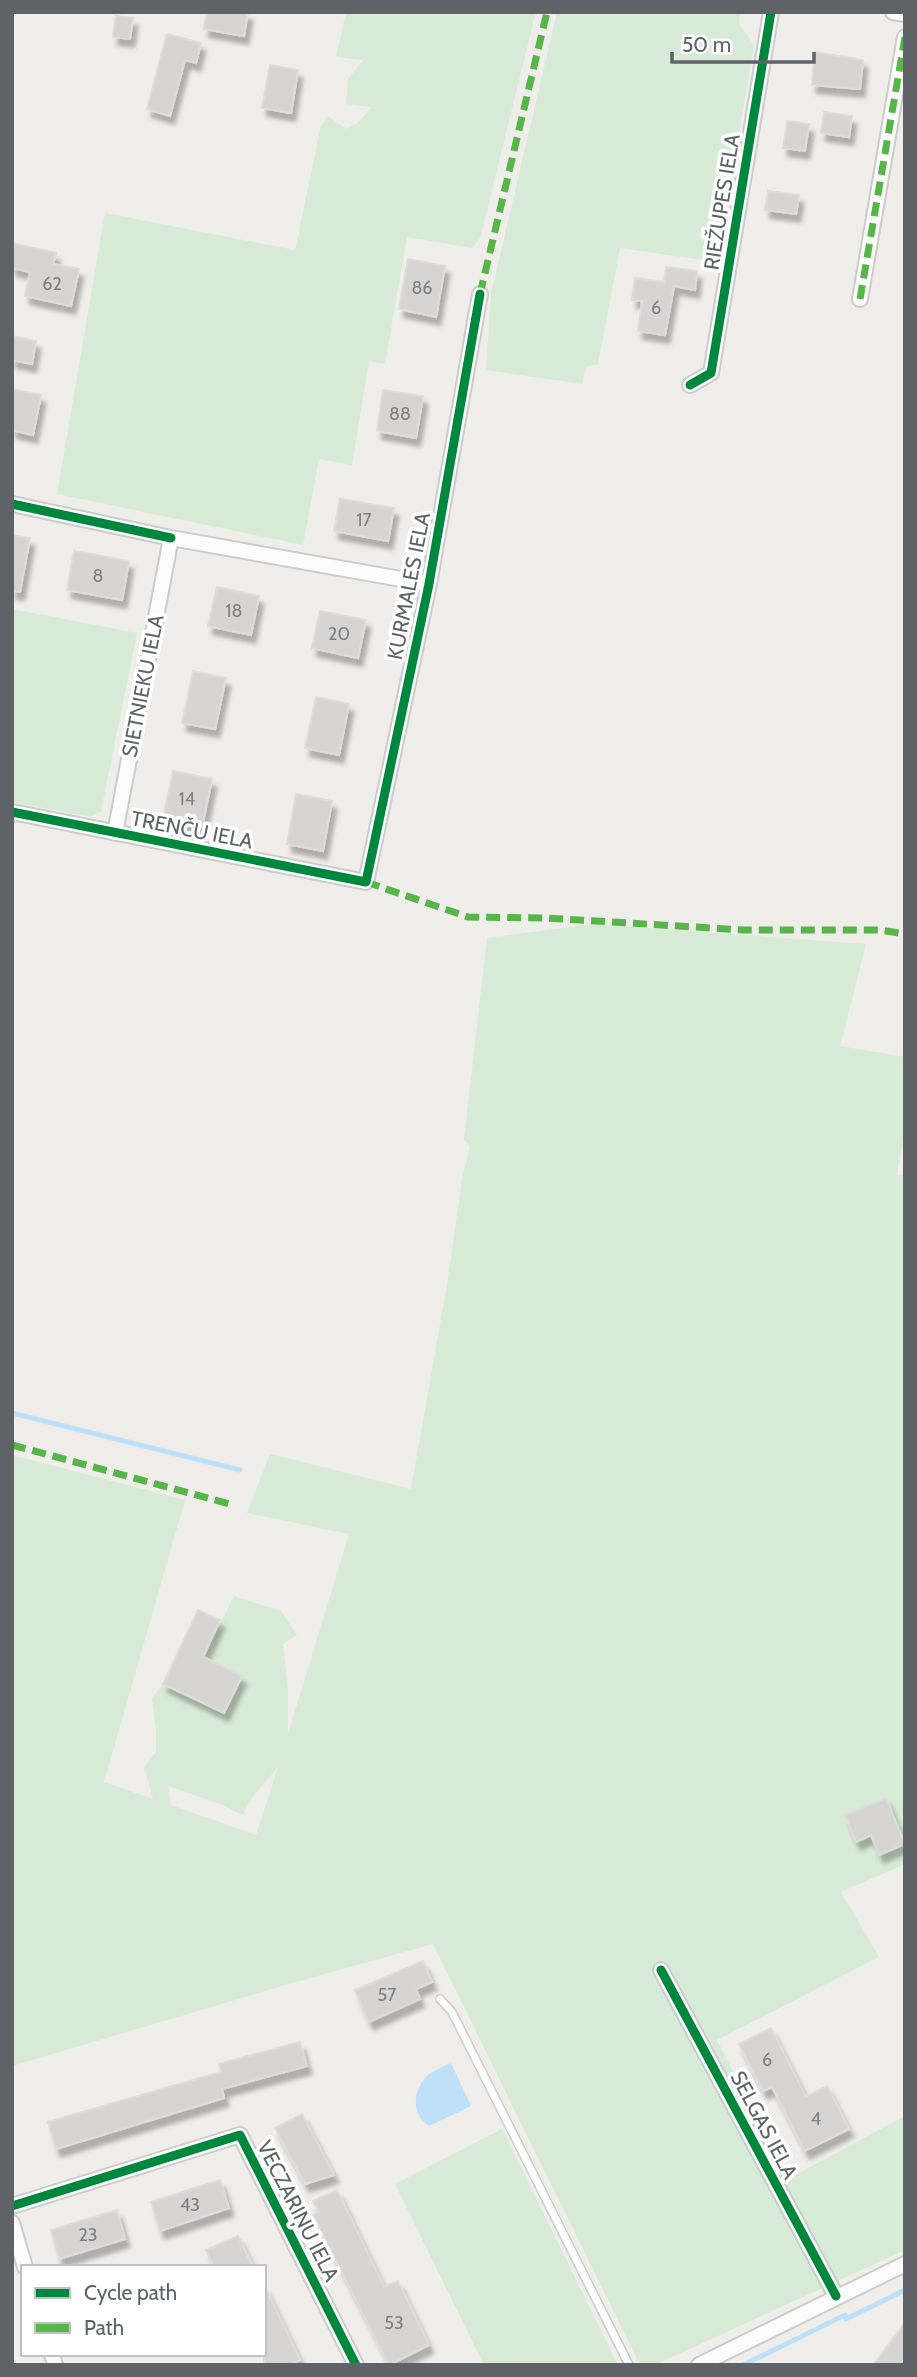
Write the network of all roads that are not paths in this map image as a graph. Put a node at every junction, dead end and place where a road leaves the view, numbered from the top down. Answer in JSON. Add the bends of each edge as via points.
{"nodes":[{"id":1,"x":771,"y":12,"type":"edge"},
{"id":2,"x":893,"y":12,"type":"edge"},
{"id":3,"x":905,"y":14,"type":"edge"},
{"id":4,"x":905,"y":37,"type":"edge"},
{"id":5,"x":480,"y":294,"type":"dead end"},
{"id":6,"x":860,"y":299,"type":"dead end"},
{"id":7,"x":690,"y":385,"type":"dead end"},
{"id":8,"x":12,"y":504,"type":"edge"},
{"id":9,"x":171,"y":538,"type":"junction"},
{"id":10,"x":429,"y":584,"type":"junction"},
{"id":11,"x":12,"y":813,"type":"edge"},
{"id":12,"x":115,"y":833,"type":"junction"},
{"id":13,"x":366,"y":882,"type":"joint"},
{"id":14,"x":661,"y":1970,"type":"dead end"},
{"id":15,"x":440,"y":1998,"type":"dead end"},
{"id":16,"x":12,"y":2206,"type":"edge"},
{"id":17,"x":12,"y":2223,"type":"edge"},
{"id":18,"x":905,"y":2264,"type":"edge"},
{"id":19,"x":24,"y":2265,"type":"edge"},
{"id":20,"x":836,"y":2297,"type":"junction"},
{"id":21,"x":356,"y":2365,"type":"edge"},
{"id":22,"x":629,"y":2365,"type":"edge"},
{"id":23,"x":699,"y":2365,"type":"edge"}],
"edges":[{"from":1,"to":7,"type":"street","name":"RIEŽUPES IELA","via":[[711,373]]},
{"from":2,"to":3,"type":"street"},
{"from":4,"to":6,"type":"street"},
{"from":5,"to":10,"type":"street","name":"KURMALES IELA"},
{"from":8,"to":9,"type":"street"},
{"from":9,"to":10,"type":"street"},
{"from":9,"to":12,"type":"street","name":"SIETNIEKU IELA"},
{"from":10,"to":13,"type":"street","name":"KURMALES IELA"},
{"from":11,"to":12,"type":"street","name":"TRENČU IELA"},
{"from":12,"to":13,"type":"street","name":"TRENČU IELA"},
{"from":14,"to":20,"type":"street","name":"SELGAS IELA"},
{"from":15,"to":22,"type":"lane","via":[[452,2012]]},
{"from":16,"to":21,"type":"street","name":"VECZARIŅU IELA","via":[[240,2135]]},
{"from":17,"to":19,"type":"street"},
{"from":18,"to":20,"type":"street"},
{"from":20,"to":23,"type":"street"}]}
